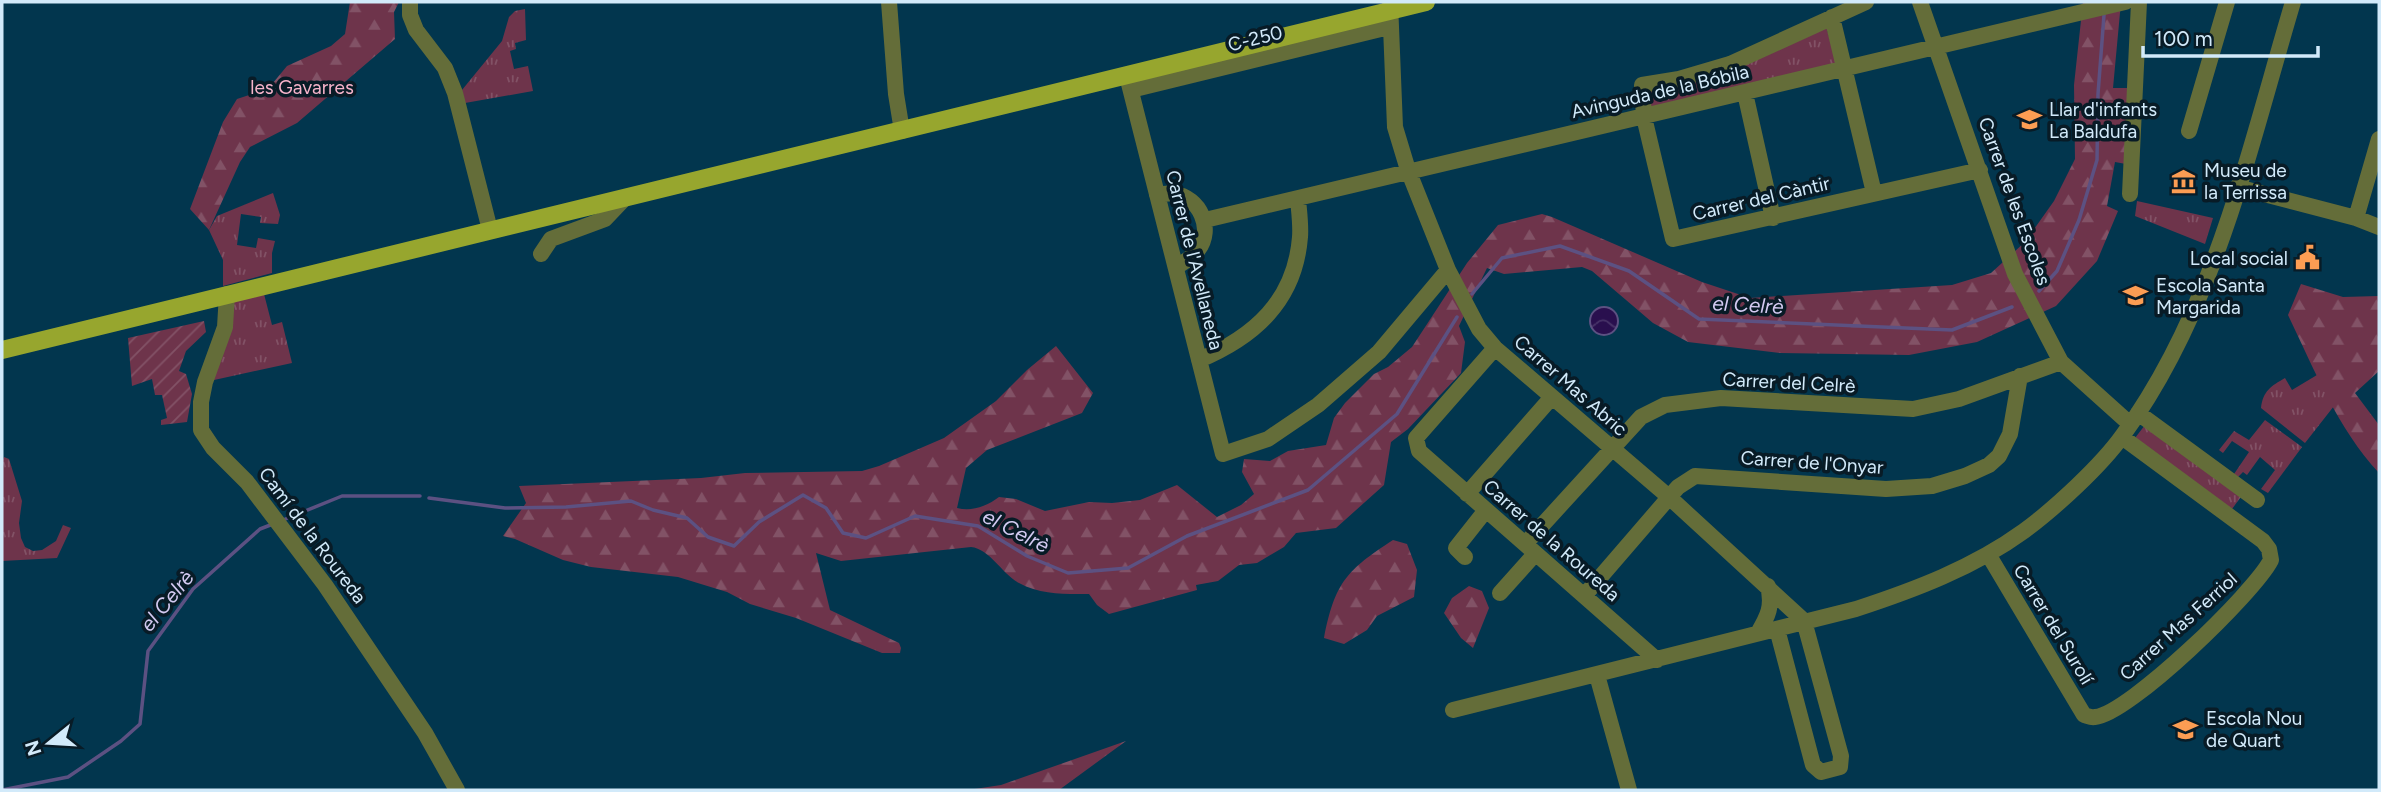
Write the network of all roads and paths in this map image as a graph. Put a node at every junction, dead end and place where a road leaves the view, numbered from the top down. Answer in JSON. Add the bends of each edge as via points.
{"nodes":[{"id":1,"x":410,"y":2,"type":"edge"},
{"id":2,"x":889,"y":2,"type":"edge"},
{"id":3,"x":1426,"y":2,"type":"edge"},
{"id":4,"x":1866,"y":2,"type":"edge"},
{"id":5,"x":1920,"y":2,"type":"edge"},
{"id":6,"x":2125,"y":2,"type":"edge"},
{"id":7,"x":2139,"y":2,"type":"edge"},
{"id":8,"x":2227,"y":2,"type":"edge"},
{"id":9,"x":2293,"y":2,"type":"edge"},
{"id":10,"x":1389,"y":13,"type":"edge"},
{"id":11,"x":1832,"y":17,"type":"junction"},
{"id":12,"x":1937,"y":47,"type":"junction"},
{"id":13,"x":1845,"y":69,"type":"junction"},
{"id":14,"x":1129,"y":83,"type":"junction"},
{"id":15,"x":1745,"y":93,"type":"junction"},
{"id":16,"x":1644,"y":117,"type":"junction"},
{"id":17,"x":902,"y":131,"type":"junction"},
{"id":18,"x":2189,"y":131,"type":"dead end"},
{"id":19,"x":2379,"y":139,"type":"edge"},
{"id":20,"x":1408,"y":170,"type":"junction"},
{"id":21,"x":1980,"y":170,"type":"junction"},
{"id":22,"x":2237,"y":187,"type":"junction"},
{"id":23,"x":1874,"y":193,"type":"junction"},
{"id":24,"x":2130,"y":194,"type":"dead end"},
{"id":25,"x":1157,"y":195,"type":"junction"},
{"id":26,"x":625,"y":198,"type":"junction"},
{"id":27,"x":1298,"y":199,"type":"junction"},
{"id":28,"x":1773,"y":218,"type":"junction"},
{"id":29,"x":2356,"y":218,"type":"junction"},
{"id":30,"x":1205,"y":220,"type":"junction"},
{"id":31,"x":2379,"y":227,"type":"edge"},
{"id":32,"x":490,"y":230,"type":"junction"},
{"id":33,"x":541,"y":254,"type":"dead end"},
{"id":34,"x":1176,"y":267,"type":"junction"},
{"id":35,"x":1448,"y":270,"type":"junction"},
{"id":36,"x":227,"y":294,"type":"junction"},
{"id":37,"x":1495,"y":348,"type":"junction"},
{"id":38,"x":2,"y":350,"type":"edge"},
{"id":39,"x":1199,"y":360,"type":"junction"},
{"id":40,"x":2061,"y":362,"type":"junction"},
{"id":41,"x":2020,"y":376,"type":"junction"},
{"id":42,"x":1552,"y":397,"type":"junction"},
{"id":43,"x":2130,"y":425,"type":"junction"},
{"id":44,"x":1612,"y":448,"type":"junction"},
{"id":45,"x":1467,"y":494,"type":"junction"},
{"id":46,"x":1669,"y":497,"type":"junction"},
{"id":47,"x":2257,"y":500,"type":"dead end"},
{"id":48,"x":1486,"y":510,"type":"junction"},
{"id":49,"x":1530,"y":549,"type":"junction"},
{"id":50,"x":1988,"y":554,"type":"junction"},
{"id":51,"x":1465,"y":557,"type":"dead end"},
{"id":52,"x":1768,"y":586,"type":"junction"},
{"id":53,"x":1500,"y":593,"type":"dead end"},
{"id":54,"x":1584,"y":596,"type":"junction"},
{"id":55,"x":1804,"y":621,"type":"junction"},
{"id":56,"x":1777,"y":629,"type":"junction"},
{"id":57,"x":1758,"y":633,"type":"junction"},
{"id":58,"x":1657,"y":660,"type":"junction"},
{"id":59,"x":1597,"y":675,"type":"junction"},
{"id":60,"x":1453,"y":710,"type":"dead end"},
{"id":61,"x":2084,"y":715,"type":"joint"},
{"id":62,"x":457,"y":790,"type":"edge"},
{"id":63,"x":1629,"y":790,"type":"edge"}],
"edges":[{"from":1,"to":32,"type":"street","via":[[416,30],[445,68],[455,93]]},
{"from":2,"to":17,"type":"street"},
{"from":3,"to":10,"type":"main road","number":"C-250"},
{"from":4,"to":11,"type":"street"},
{"from":5,"to":12,"type":"street","name":"Carrer de les Escoles"},
{"from":6,"to":12,"type":"street","name":"Avinguda de la Bóbila"},
{"from":7,"to":24,"type":"street"},
{"from":8,"to":18,"type":"street"},
{"from":9,"to":22,"type":"street"},
{"from":10,"to":14,"type":"main road","number":"C-250"},
{"from":10,"to":20,"type":"street","name":"Carrer Mas Abric","via":[[1395,127]]},
{"from":11,"to":13,"type":"street"},
{"from":11,"to":16,"type":"street","via":[[1730,64],[1642,85]]},
{"from":12,"to":13,"type":"street","name":"Avinguda de la Bóbila"},
{"from":12,"to":21,"type":"street","name":"Carrer de les Escoles"},
{"from":13,"to":15,"type":"street","name":"Avinguda de la Bóbila"},
{"from":13,"to":23,"type":"street"},
{"from":14,"to":17,"type":"main road","number":"C-250"},
{"from":14,"to":25,"type":"street","name":"Carrer de l'Avellaneda"},
{"from":15,"to":16,"type":"street","name":"Avinguda de la Bóbila"},
{"from":15,"to":28,"type":"street"},
{"from":16,"to":20,"type":"street","name":"Avinguda de la Bóbila"},
{"from":16,"to":28,"type":"street","name":"Carrer del Càntir","via":[[1673,239]]},
{"from":17,"to":26,"type":"main road","number":"C-250"},
{"from":19,"to":29,"type":"street"},
{"from":20,"to":27,"type":"street","name":"Avinguda de la Bóbila"},
{"from":20,"to":35,"type":"street","name":"Carrer Mas Abric"},
{"from":21,"to":23,"type":"street","name":"Carrer del Càntir"},
{"from":21,"to":40,"type":"street","name":"Carrer de les Escoles","via":[[2015,274]]},
{"from":22,"to":29,"type":"street"},
{"from":22,"to":43,"type":"street","via":[[2203,287],[2175,350]]},
{"from":23,"to":28,"type":"street","name":"Carrer del Càntir"},
{"from":25,"to":30,"type":"street","via":[[1175,194],[1188,200]]},
{"from":25,"to":34,"type":"street","name":"Carrer de l'Avellaneda"},
{"from":26,"to":32,"type":"main road","number":"C-250"},
{"from":26,"to":33,"type":"street","via":[[605,219],[551,239]]},
{"from":27,"to":30,"type":"street","name":"Avinguda de la Bóbila"},
{"from":27,"to":39,"type":"street","via":[[1296,262],[1279,300],[1250,333]]},
{"from":29,"to":31,"type":"street"},
{"from":30,"to":34,"type":"street","via":[[1200,248]]},
{"from":32,"to":36,"type":"main road","number":"C-250"},
{"from":34,"to":39,"type":"street","name":"Carrer de l'Avellaneda"},
{"from":35,"to":37,"type":"street","name":"Carrer Mas Abric","via":[[1479,329]]},
{"from":35,"to":39,"type":"street","name":"Carrer de l'Avellaneda","via":[[1380,352],[1318,405],[1268,439],[1223,454]]},
{"from":36,"to":38,"type":"main road","number":"C-250"},
{"from":36,"to":62,"type":"street","name":"Camí de la Roureda","via":[[225,327],[201,402],[201,430],[333,595]]},
{"from":37,"to":42,"type":"street","name":"Carrer Mas Abric"},
{"from":37,"to":45,"type":"street","name":"Carrer de la Roureda","via":[[1416,438],[1419,451]]},
{"from":40,"to":41,"type":"street","name":"Carrer del Celrè"},
{"from":40,"to":43,"type":"street","name":"Carrer de les Escoles"},
{"from":41,"to":44,"type":"street","name":"Carrer del Celrè","via":[[1913,409],[1721,398],[1665,405],[1641,418]]},
{"from":41,"to":46,"type":"street","name":"Carrer de l'Onyar","via":[[2010,433],[1999,456],[1965,476],[1932,486],[1886,489],[1695,476]]},
{"from":42,"to":44,"type":"street","name":"Carrer Mas Abric"},
{"from":42,"to":45,"type":"street"},
{"from":43,"to":47,"type":"street"},
{"from":43,"to":50,"type":"street","via":[[2075,487],[2025,531]]},
{"from":43,"to":61,"type":"street","name":"Carrer Mas Ferriol","via":[[2263,541],[2271,560],[2219,622],[2132,697],[2102,715]]},
{"from":44,"to":46,"type":"street","name":"Carrer Mas Abric"},
{"from":44,"to":49,"type":"street","name":"Carrer del Celrè"},
{"from":45,"to":48,"type":"street","name":"Carrer de la Roureda"},
{"from":46,"to":52,"type":"street","name":"Carrer Mas Abric"},
{"from":46,"to":54,"type":"street","name":"Carrer de l'Onyar"},
{"from":48,"to":49,"type":"street","name":"Carrer de la Roureda"},
{"from":48,"to":51,"type":"street","via":[[1456,548]]},
{"from":49,"to":53,"type":"street","name":"Carrer del Celrè"},
{"from":49,"to":54,"type":"street","name":"Carrer de la Roureda"},
{"from":50,"to":55,"type":"street","via":[[1915,590]]},
{"from":50,"to":61,"type":"street","name":"Carrer del Surolí"},
{"from":52,"to":55,"type":"street","name":"Carrer Mas Abric"},
{"from":52,"to":57,"type":"street","via":[[1772,601]]},
{"from":54,"to":58,"type":"street","name":"Carrer de la Roureda"},
{"from":55,"to":56,"type":"street"},
{"from":55,"to":56,"type":"street","via":[[1841,756],[1840,767],[1821,772],[1814,765]]},
{"from":56,"to":57,"type":"street"},
{"from":57,"to":58,"type":"street"},
{"from":58,"to":59,"type":"street"},
{"from":59,"to":60,"type":"street"},
{"from":59,"to":63,"type":"street"}]}
